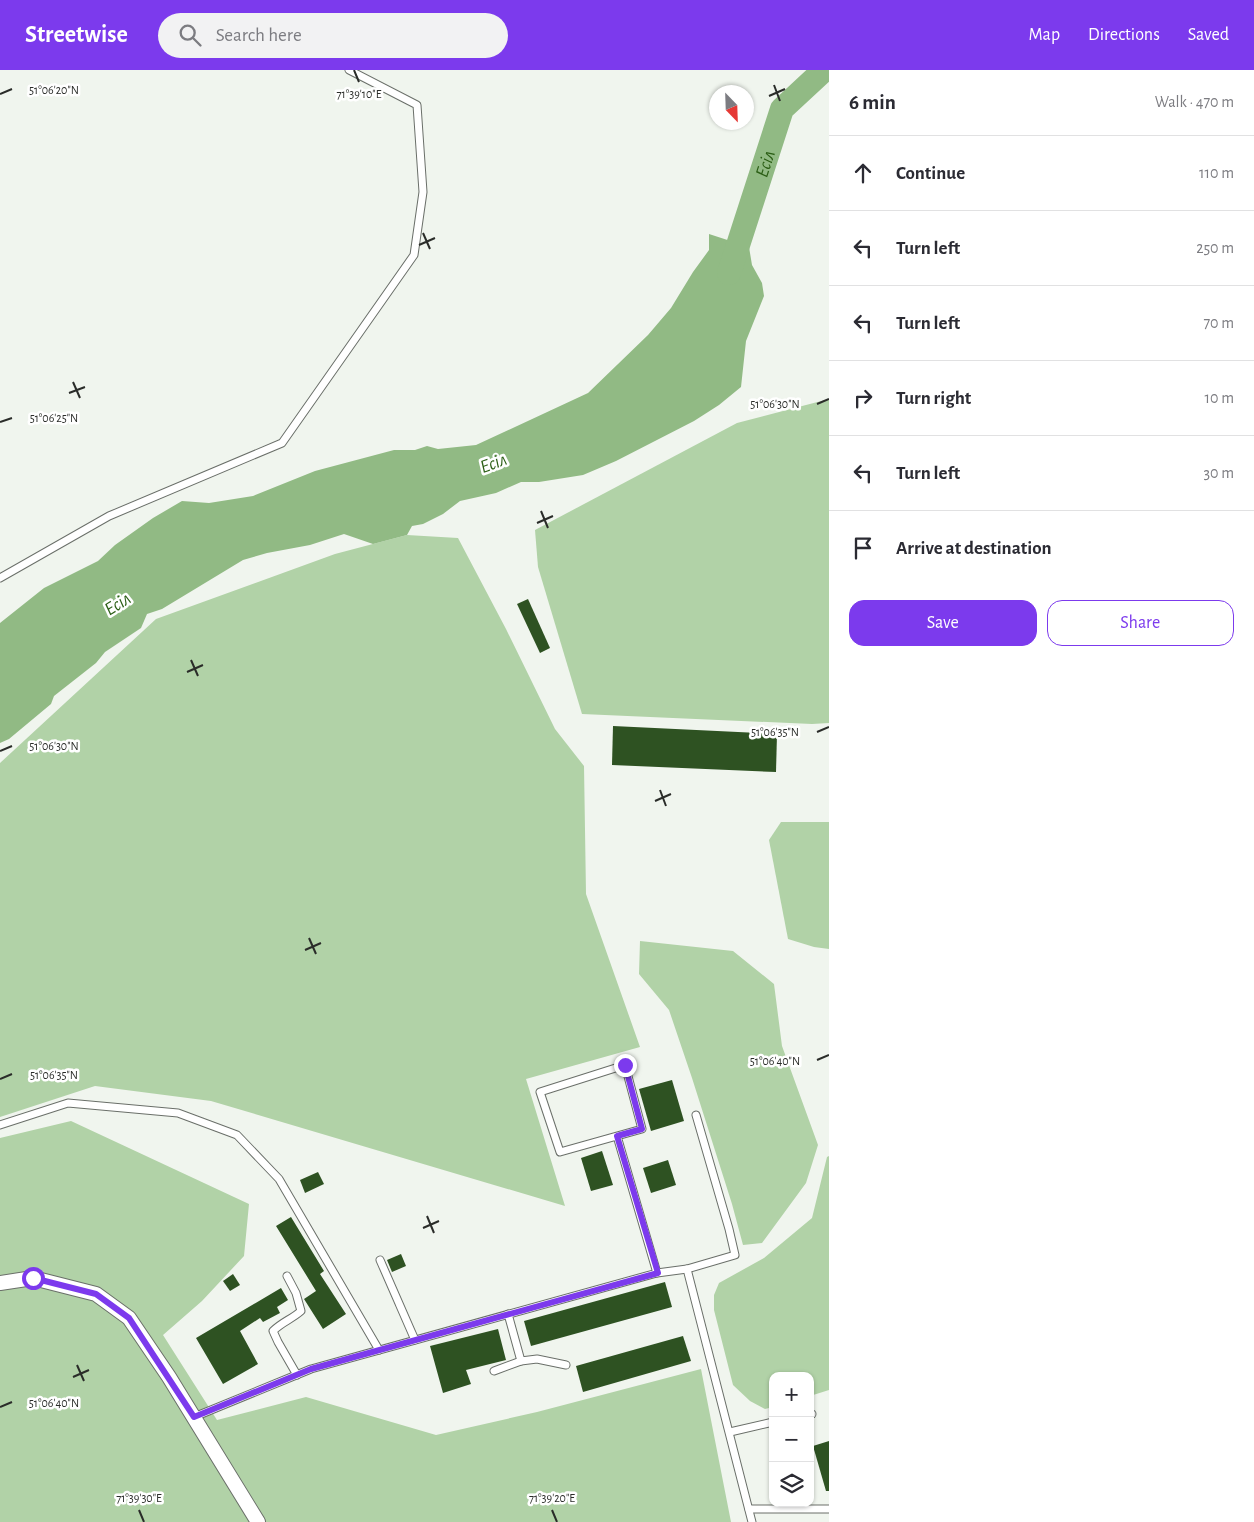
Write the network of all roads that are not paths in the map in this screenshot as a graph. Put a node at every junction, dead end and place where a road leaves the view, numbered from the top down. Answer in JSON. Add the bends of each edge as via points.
{"nodes":[{"id":1,"x":349,"y":70,"type":"edge"},
{"id":2,"x":0,"y":578,"type":"edge"},
{"id":3,"x":696,"y":1115,"type":"dead end"},
{"id":4,"x":0,"y":1125,"type":"edge"},
{"id":5,"x":617,"y":1136,"type":"junction"},
{"id":6,"x":380,"y":1260,"type":"dead end"},
{"id":7,"x":687,"y":1269,"type":"junction"},
{"id":8,"x":658,"y":1273,"type":"junction"},
{"id":9,"x":287,"y":1276,"type":"dead end"},
{"id":10,"x":0,"y":1283,"type":"edge"},
{"id":11,"x":508,"y":1314,"type":"junction"},
{"id":12,"x":415,"y":1340,"type":"junction"},
{"id":13,"x":379,"y":1350,"type":"junction"},
{"id":14,"x":521,"y":1361,"type":"junction"},
{"id":15,"x":566,"y":1365,"type":"dead end"},
{"id":16,"x":494,"y":1371,"type":"dead end"},
{"id":17,"x":297,"y":1375,"type":"junction"},
{"id":18,"x":194,"y":1417,"type":"junction"},
{"id":19,"x":769,"y":1423,"type":"edge"},
{"id":20,"x":730,"y":1432,"type":"junction"},
{"id":21,"x":749,"y":1509,"type":"junction"},
{"id":22,"x":829,"y":1510,"type":"edge"},
{"id":23,"x":258,"y":1522,"type":"edge"},
{"id":24,"x":752,"y":1522,"type":"edge"}],
"edges":[{"from":1,"to":2,"type":"lane","via":[[417,105],[423,192],[414,255],[282,443],[109,516]]},
{"from":3,"to":7,"type":"lane","via":[[735,1255]]},
{"from":4,"to":13,"type":"lane","via":[[68,1103],[178,1113],[237,1135],[280,1179]]},
{"from":5,"to":5,"type":"lane","via":[[642,1129],[625,1065],[540,1092],[560,1152]]},
{"from":5,"to":8,"type":"lane"},
{"from":6,"to":12,"type":"lane"},
{"from":7,"to":8,"type":"lane"},
{"from":7,"to":20,"type":"lane"},
{"from":8,"to":11,"type":"lane"},
{"from":9,"to":17,"type":"lane","via":[[301,1311],[273,1331]]},
{"from":10,"to":18,"type":"street","via":[[33,1278],[96,1294],[129,1318]]},
{"from":11,"to":12,"type":"lane"},
{"from":11,"to":14,"type":"lane"},
{"from":12,"to":13,"type":"lane"},
{"from":13,"to":17,"type":"lane"},
{"from":14,"to":15,"type":"lane","via":[[537,1359]]},
{"from":14,"to":16,"type":"lane"},
{"from":17,"to":18,"type":"lane"},
{"from":18,"to":23,"type":"street"},
{"from":19,"to":20,"type":"lane"},
{"from":20,"to":21,"type":"lane"},
{"from":21,"to":22,"type":"lane"},
{"from":21,"to":24,"type":"lane"}]}
